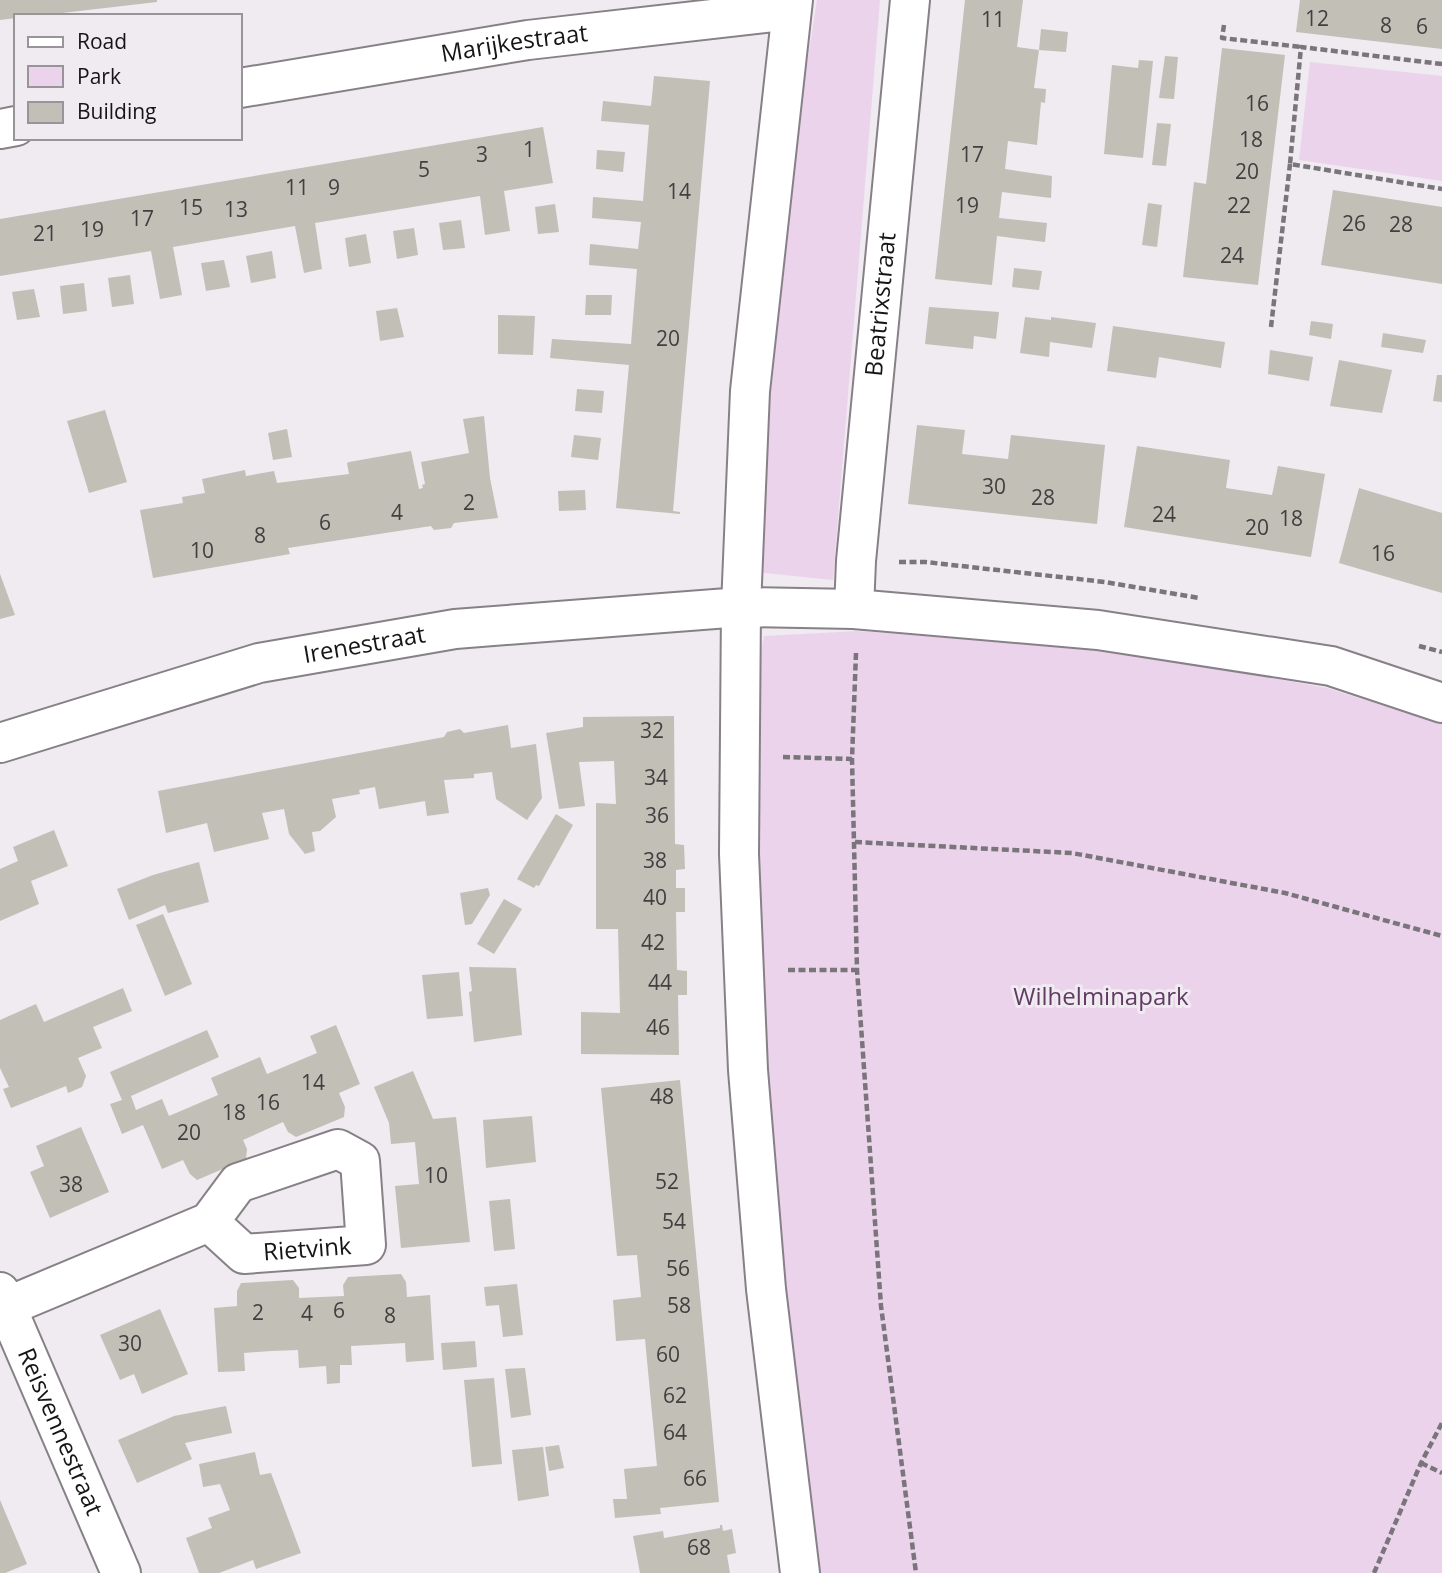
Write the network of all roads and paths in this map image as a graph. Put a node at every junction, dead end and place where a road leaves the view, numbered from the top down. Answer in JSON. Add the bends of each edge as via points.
{"nodes":[{"id":1,"x":910,"y":0,"type":"edge"},
{"id":2,"x":792,"y":5,"type":"edge"},
{"id":3,"x":1224,"y":25,"type":"dead end"},
{"id":4,"x":1301,"y":47,"type":"junction"},
{"id":5,"x":1442,"y":64,"type":"edge"},
{"id":6,"x":242,"y":88,"type":"edge"},
{"id":7,"x":1290,"y":164,"type":"junction"},
{"id":8,"x":1442,"y":189,"type":"edge"},
{"id":9,"x":1271,"y":327,"type":"dead end"},
{"id":10,"x":741,"y":607,"type":"junction"},
{"id":11,"x":854,"y":609,"type":"junction"},
{"id":12,"x":1442,"y":703,"type":"edge"},
{"id":13,"x":0,"y":743,"type":"edge"},
{"id":14,"x":740,"y":756,"type":"junction"},
{"id":15,"x":852,"y":759,"type":"junction"},
{"id":16,"x":855,"y":842,"type":"junction"},
{"id":17,"x":1442,"y":936,"type":"edge"},
{"id":18,"x":744,"y":970,"type":"junction"},
{"id":19,"x":857,"y":970,"type":"junction"},
{"id":20,"x":209,"y":1222,"type":"dead end"},
{"id":21,"x":3,"y":1299,"type":"edge"},
{"id":22,"x":1442,"y":1423,"type":"edge"},
{"id":23,"x":1422,"y":1463,"type":"junction"},
{"id":24,"x":1442,"y":1474,"type":"edge"},
{"id":25,"x":121,"y":1573,"type":"edge"},
{"id":26,"x":800,"y":1573,"type":"edge"},
{"id":27,"x":916,"y":1573,"type":"edge"},
{"id":28,"x":1374,"y":1573,"type":"edge"}],
"edges":[{"from":1,"to":11,"type":"street","name":"Beatrixstraat"},
{"from":2,"to":6,"type":"street","name":"Marijkestraat","via":[[528,40]]},
{"from":2,"to":10,"type":"street","via":[[750,391]]},
{"from":3,"to":4,"type":"path","via":[[1223,38]]},
{"from":4,"to":5,"type":"path"},
{"from":4,"to":7,"type":"path"},
{"from":7,"to":8,"type":"path"},
{"from":7,"to":9,"type":"path"},
{"from":10,"to":11,"type":"street"},
{"from":10,"to":13,"type":"street","name":"Irenestraat","via":[[455,629],[259,663]]},
{"from":10,"to":14,"type":"street"},
{"from":11,"to":12,"type":"street","via":[[1098,630],[1331,666]]},
{"from":11,"to":15,"type":"path"},
{"from":14,"to":15,"type":"path"},
{"from":14,"to":18,"type":"street"},
{"from":15,"to":16,"type":"path"},
{"from":16,"to":17,"type":"path","via":[[1072,853],[1285,893]]},
{"from":16,"to":19,"type":"path"},
{"from":18,"to":19,"type":"path"},
{"from":18,"to":26,"type":"street","via":[[766,1289]]},
{"from":19,"to":27,"type":"path","via":[[880,1306]]},
{"from":20,"to":21,"type":"street"},
{"from":21,"to":25,"type":"street","name":"Reisvennestraat"},
{"from":22,"to":23,"type":"path"},
{"from":23,"to":24,"type":"path"},
{"from":23,"to":28,"type":"path"}]}
